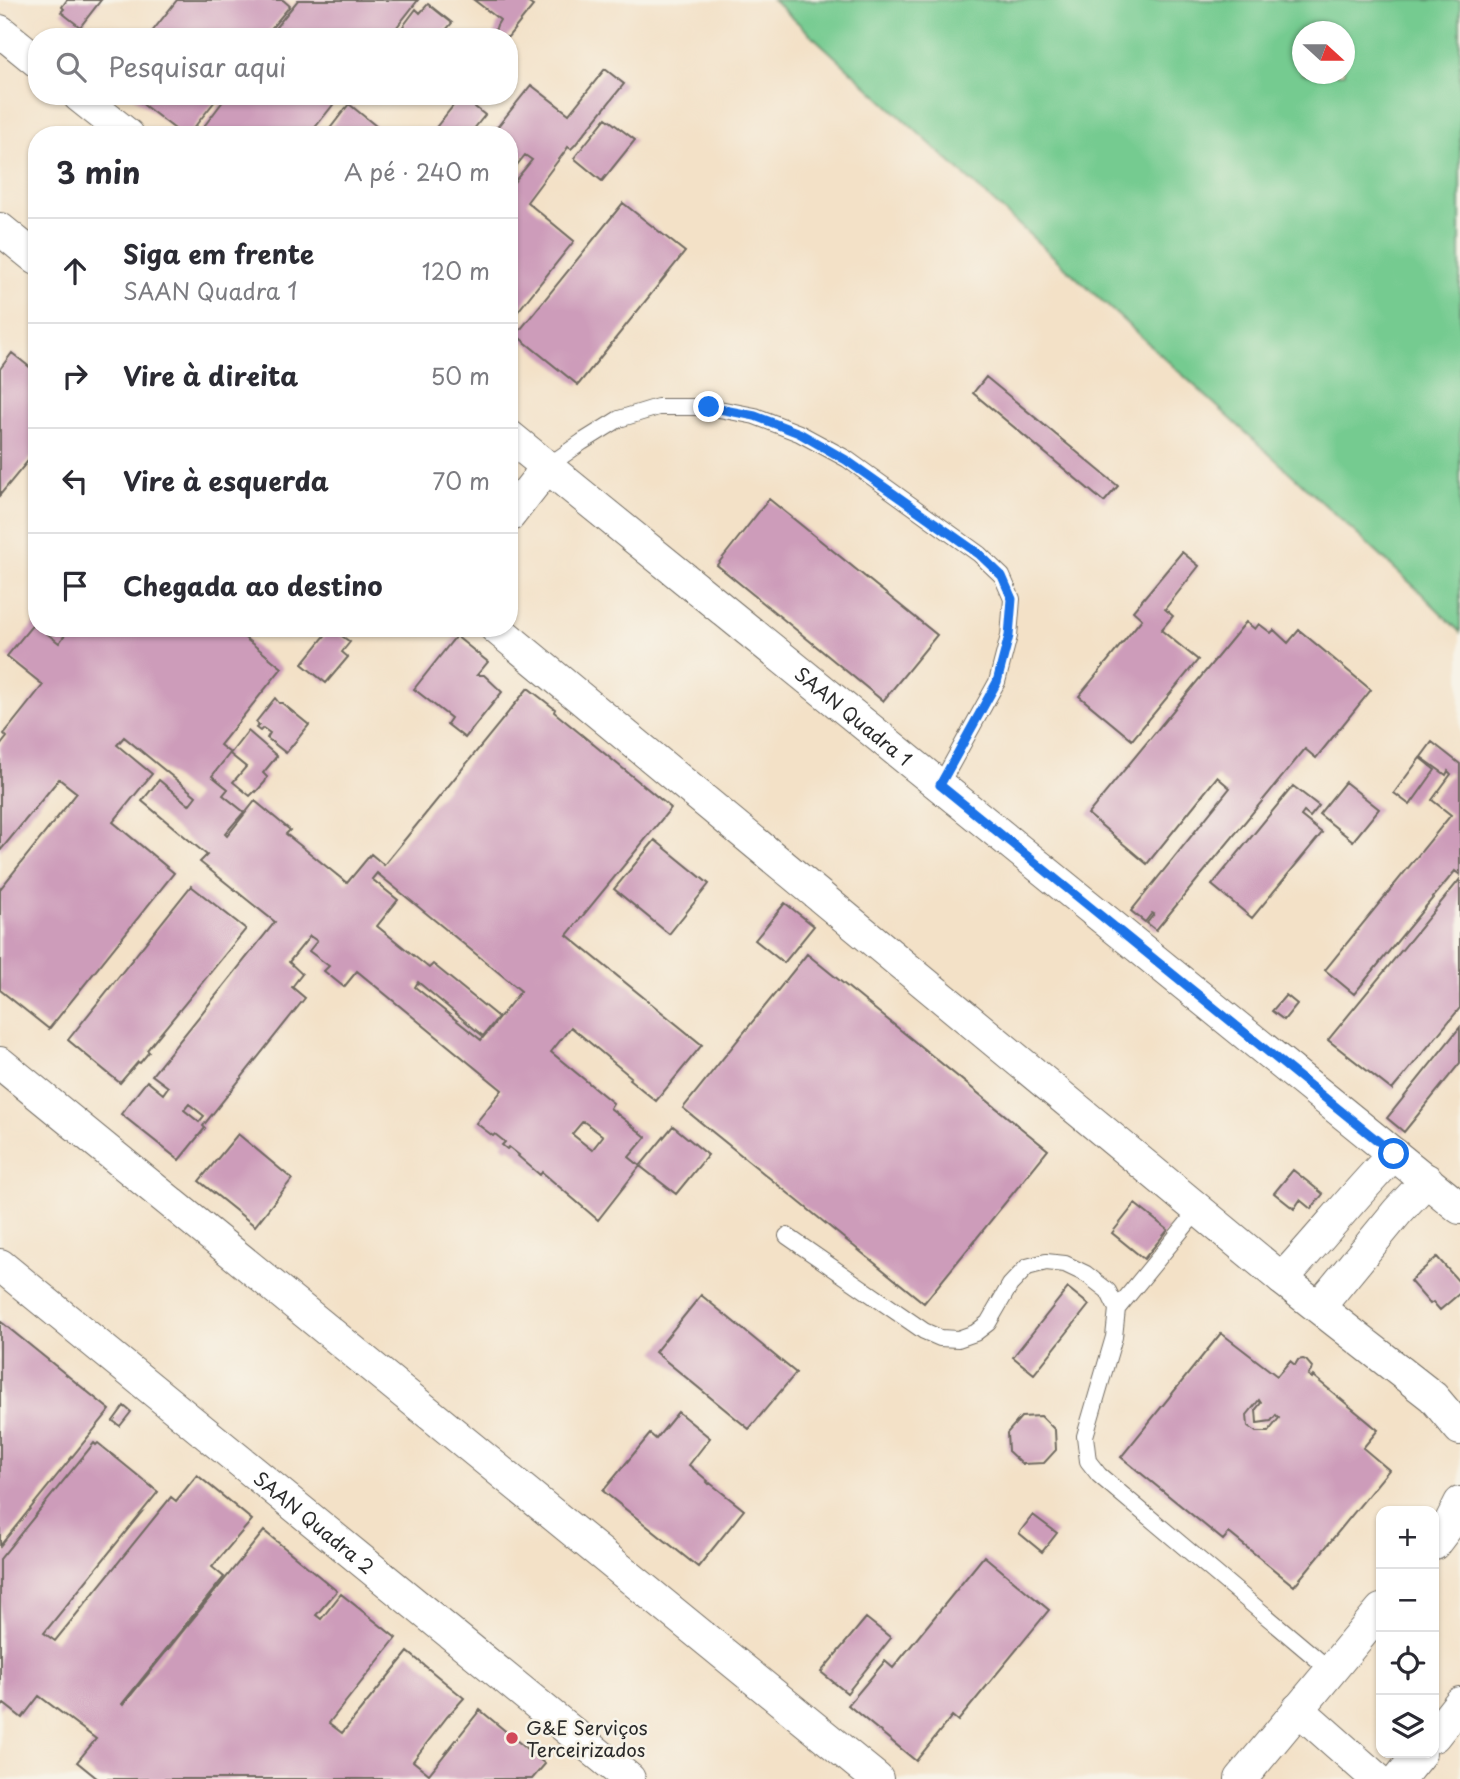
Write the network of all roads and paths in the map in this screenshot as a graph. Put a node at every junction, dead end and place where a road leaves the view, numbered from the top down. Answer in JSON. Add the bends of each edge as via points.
{"nodes":[{"id":1,"x":0,"y":31,"type":"edge"},
{"id":2,"x":28,"y":54,"type":"edge"},
{"id":3,"x":90,"y":105,"type":"edge"},
{"id":4,"x":117,"y":126,"type":"edge"},
{"id":5,"x":0,"y":229,"type":"edge"},
{"id":6,"x":28,"y":252,"type":"edge"},
{"id":7,"x":518,"y":444,"type":"edge"},
{"id":8,"x":548,"y":466,"type":"junction"},
{"id":9,"x":518,"y":504,"type":"edge"},
{"id":10,"x":507,"y":637,"type":"edge"},
{"id":11,"x":940,"y":785,"type":"junction"},
{"id":12,"x":0,"y":1063,"type":"edge"},
{"id":13,"x":1394,"y":1154,"type":"junction"},
{"id":14,"x":1427,"y":1180,"type":"junction"},
{"id":15,"x":1460,"y":1208,"type":"edge"},
{"id":16,"x":1198,"y":1210,"type":"junction"},
{"id":17,"x":787,"y":1236,"type":"dead end"},
{"id":18,"x":0,"y":1265,"type":"edge"},
{"id":19,"x":1282,"y":1279,"type":"junction"},
{"id":20,"x":1319,"y":1307,"type":"junction"},
{"id":21,"x":1117,"y":1309,"type":"junction"},
{"id":22,"x":1460,"y":1429,"type":"edge"},
{"id":23,"x":1460,"y":1503,"type":"edge"},
{"id":24,"x":1439,"y":1537,"type":"edge"},
{"id":25,"x":1376,"y":1616,"type":"edge"},
{"id":26,"x":1330,"y":1670,"type":"junction"},
{"id":27,"x":1460,"y":1703,"type":"edge"},
{"id":28,"x":1298,"y":1709,"type":"junction"},
{"id":29,"x":1439,"y":1730,"type":"edge"},
{"id":30,"x":1416,"y":1758,"type":"edge"},
{"id":31,"x":873,"y":1778,"type":"edge"},
{"id":32,"x":629,"y":1779,"type":"edge"},
{"id":33,"x":1241,"y":1779,"type":"edge"},
{"id":34,"x":1377,"y":1779,"type":"edge"},
{"id":35,"x":1399,"y":1779,"type":"edge"}],
"edges":[{"from":1,"to":2,"type":"street"},
{"from":3,"to":4,"type":"street"},
{"from":5,"to":6,"type":"street"},
{"from":7,"to":8,"type":"street","name":"SAAN Quadra 1"},
{"from":8,"to":9,"type":"street"},
{"from":8,"to":11,"type":"street","name":"SAAN Quadra 1"},
{"from":8,"to":11,"type":"lane","via":[[619,419],[658,407],[709,407],[755,416],[799,433],[846,460],[979,554],[1002,576],[1012,599],[1009,636],[997,682]]},
{"from":10,"to":16,"type":"street"},
{"from":11,"to":13,"type":"street","name":"SAAN Quadra 1"},
{"from":12,"to":31,"type":"street"},
{"from":13,"to":14,"type":"street","name":"SAAN Quadra 1"},
{"from":13,"to":19,"type":"street"},
{"from":14,"to":15,"type":"street","name":"SAAN Quadra 1"},
{"from":14,"to":20,"type":"street"},
{"from":16,"to":19,"type":"street"},
{"from":16,"to":21,"type":"lane"},
{"from":17,"to":21,"type":"lane","via":[[940,1338],[958,1339],[975,1333],[988,1323],[1010,1285],[1027,1267],[1046,1262],[1065,1264],[1086,1274],[1108,1291]]},
{"from":18,"to":32,"type":"street","name":"SAAN Quadra 2"},
{"from":19,"to":20,"type":"street"},
{"from":20,"to":22,"type":"street","via":[[1433,1397]]},
{"from":21,"to":26,"type":"lane","via":[[1114,1337],[1084,1436],[1088,1461]]},
{"from":23,"to":24,"type":"street"},
{"from":25,"to":26,"type":"street"},
{"from":26,"to":28,"type":"street"},
{"from":27,"to":29,"type":"street"},
{"from":28,"to":33,"type":"street"},
{"from":28,"to":34,"type":"street"},
{"from":30,"to":35,"type":"street"}]}
